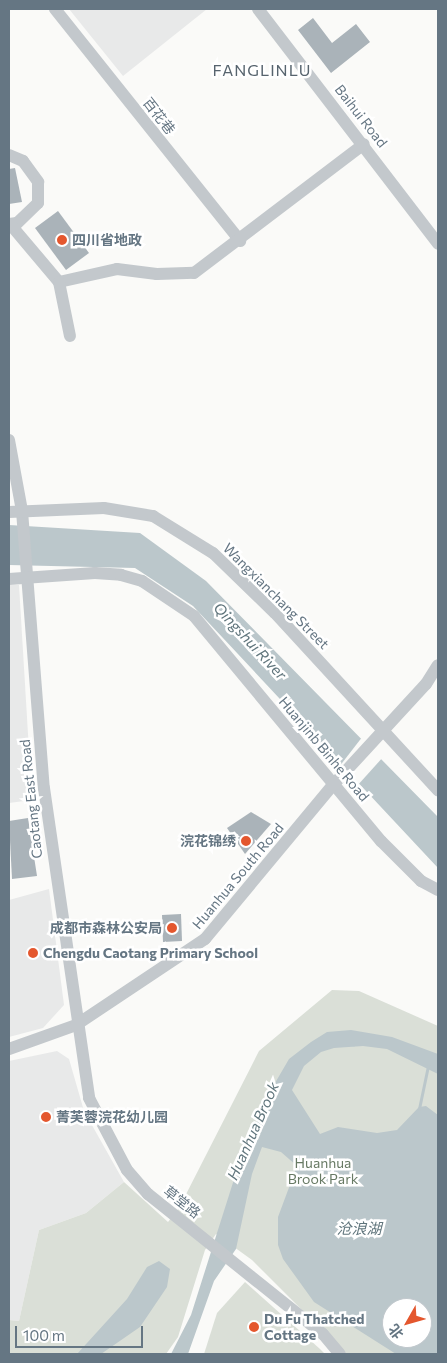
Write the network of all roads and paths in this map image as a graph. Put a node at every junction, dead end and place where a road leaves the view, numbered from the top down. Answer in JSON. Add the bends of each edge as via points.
{"nodes":[{"id":1,"x":55,"y":9,"type":"edge"},
{"id":2,"x":258,"y":9,"type":"edge"},
{"id":3,"x":364,"y":144,"type":"junction"},
{"id":4,"x":9,"y":155,"type":"edge"},
{"id":5,"x":9,"y":224,"type":"edge"},
{"id":6,"x":240,"y":241,"type":"junction"},
{"id":7,"x":438,"y":244,"type":"edge"},
{"id":8,"x":59,"y":282,"type":"junction"},
{"id":9,"x":70,"y":336,"type":"dead end"},
{"id":10,"x":9,"y":440,"type":"edge"},
{"id":11,"x":9,"y":512,"type":"edge"},
{"id":12,"x":23,"y":517,"type":"junction"},
{"id":13,"x":28,"y":573,"type":"junction"},
{"id":14,"x":9,"y":579,"type":"edge"},
{"id":15,"x":438,"y":665,"type":"edge"},
{"id":16,"x":384,"y":729,"type":"junction"},
{"id":17,"x":337,"y":781,"type":"junction"},
{"id":18,"x":438,"y":790,"type":"edge"},
{"id":19,"x":438,"y":890,"type":"edge"},
{"id":20,"x":76,"y":1025,"type":"junction"},
{"id":21,"x":9,"y":1049,"type":"edge"},
{"id":22,"x":340,"y":1354,"type":"edge"}],
"edges":[{"from":1,"to":6,"type":"street","name":"百花巷"},
{"from":2,"to":3,"type":"street","name":"Baihui Road"},
{"from":3,"to":6,"type":"street"},
{"from":3,"to":7,"type":"street","name":"Baihui Road"},
{"from":4,"to":5,"type":"street","via":[[23,161],[38,182],[38,204],[17,223]]},
{"from":5,"to":8,"type":"street"},
{"from":6,"to":8,"type":"street","via":[[194,273],[157,274],[117,269]]},
{"from":8,"to":9,"type":"street"},
{"from":10,"to":12,"type":"street","name":"Caotang East Road"},
{"from":11,"to":12,"type":"street","name":"Wangxianchang Street"},
{"from":12,"to":13,"type":"street","name":"Caotang East Road"},
{"from":12,"to":16,"type":"street","name":"Wangxianchang Street","via":[[104,508],[153,516],[213,553],[275,613]]},
{"from":13,"to":14,"type":"street","name":"Huanjinb Binhe Road"},
{"from":13,"to":17,"type":"street","name":"Huanjinb Binhe Road","via":[[121,575],[142,581],[194,616]]},
{"from":13,"to":20,"type":"street","name":"Caotang East Road","via":[[44,788]]},
{"from":15,"to":16,"type":"street","via":[[426,684]]},
{"from":16,"to":17,"type":"street","name":"Huanhua South Road"},
{"from":16,"to":18,"type":"street","name":"Wangxianchang Street"},
{"from":17,"to":19,"type":"street","name":"Huanjinb Binhe Road","via":[[421,881]]},
{"from":17,"to":20,"type":"street","name":"Huanhua South Road","via":[[205,939]]},
{"from":20,"to":21,"type":"street","name":"Huanhua South Road"},
{"from":20,"to":22,"type":"street","name":"草堂路","via":[[89,1098],[127,1170],[148,1194],[238,1264],[322,1334]]}]}
